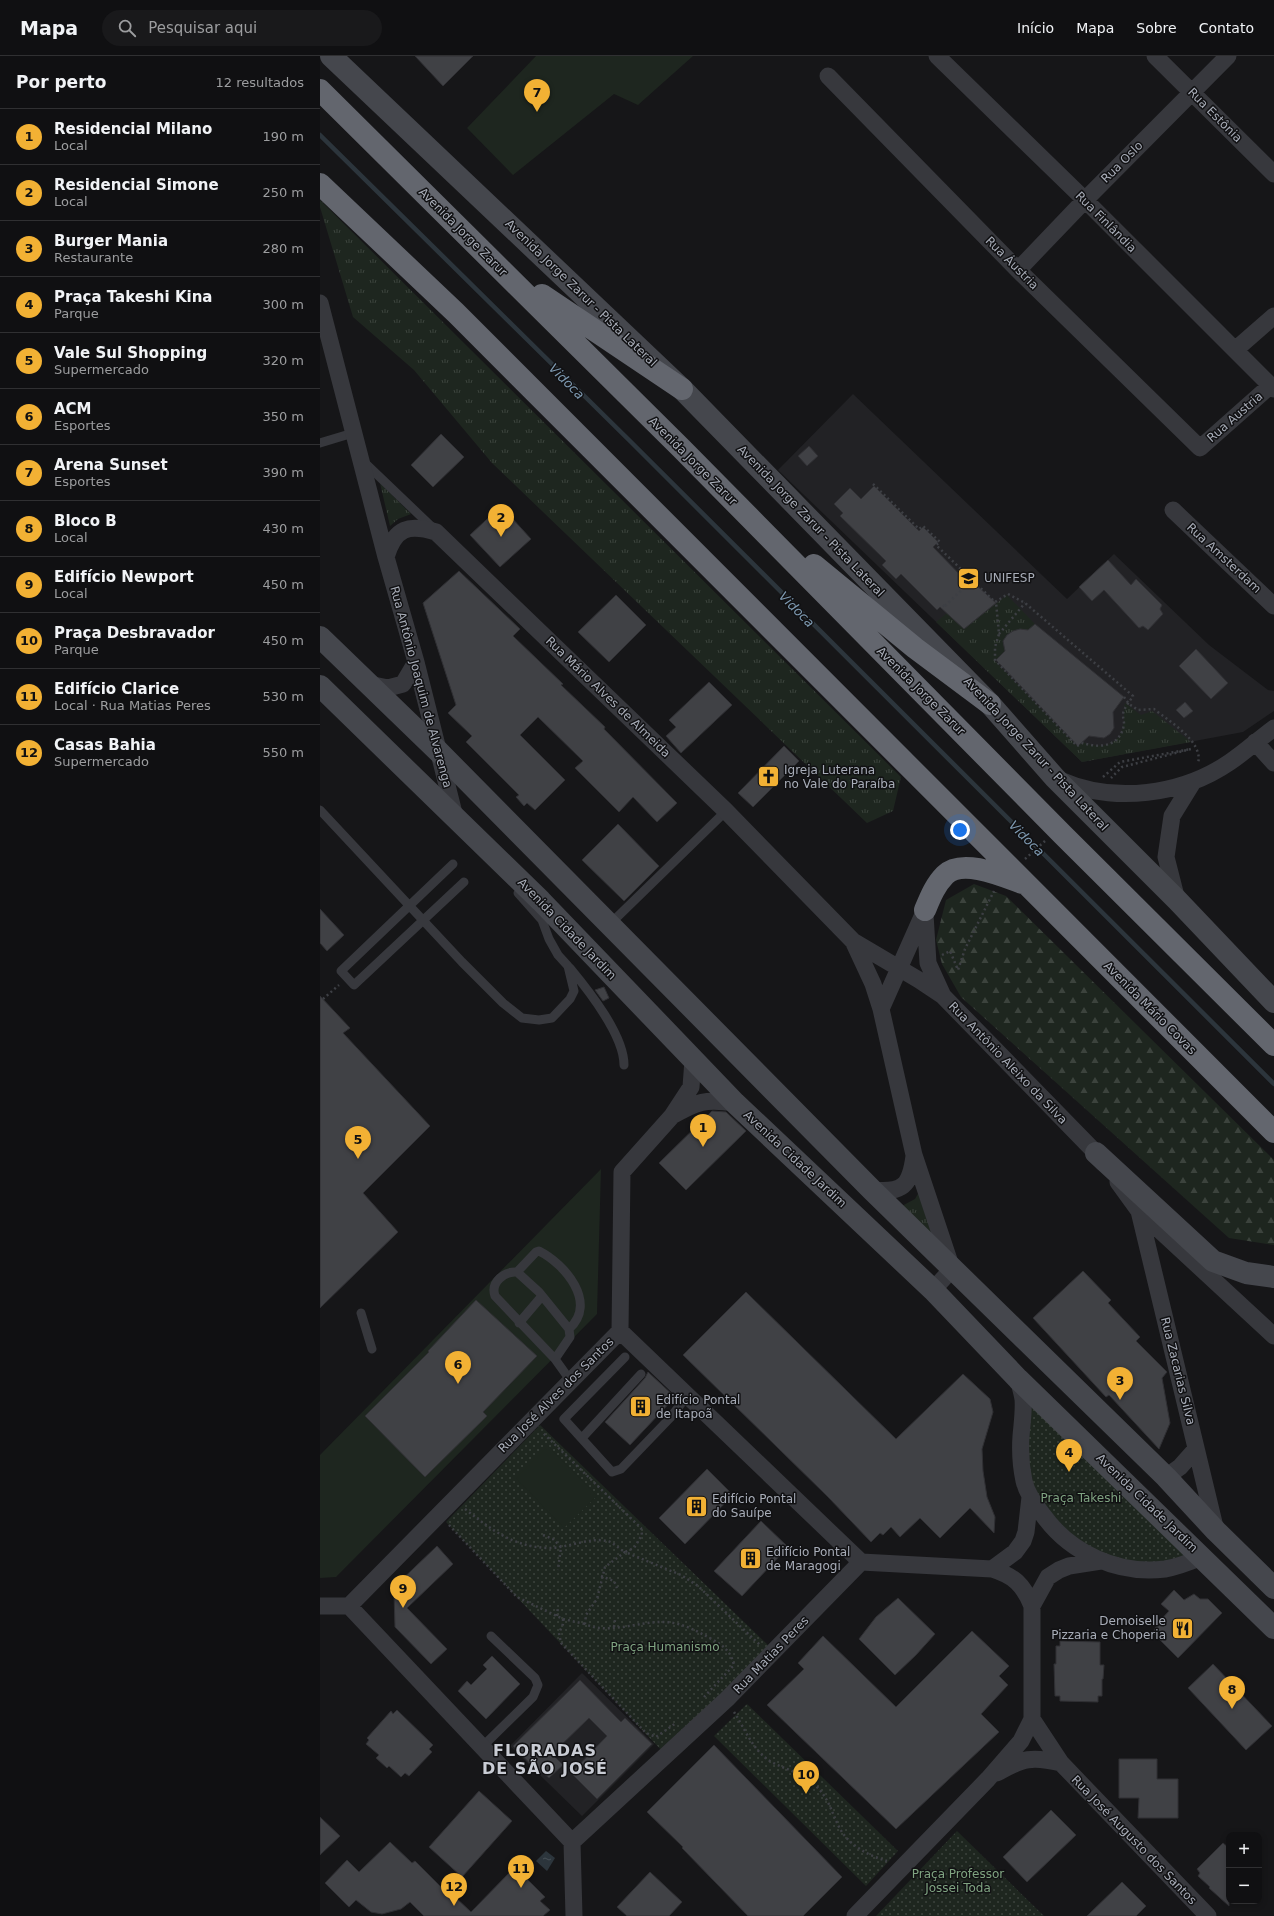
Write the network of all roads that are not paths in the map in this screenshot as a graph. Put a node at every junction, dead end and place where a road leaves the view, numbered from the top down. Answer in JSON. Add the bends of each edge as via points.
{"nodes":[{"id":1,"x":331,"y":56,"type":"edge"},
{"id":2,"x":937,"y":56,"type":"edge"},
{"id":3,"x":1155,"y":56,"type":"edge"},
{"id":4,"x":1228,"y":56,"type":"edge"},
{"id":5,"x":828,"y":76,"type":"dead end"},
{"id":6,"x":320,"y":90,"type":"edge"},
{"id":7,"x":1191,"y":92,"type":"junction"},
{"id":8,"x":1274,"y":174,"type":"edge"},
{"id":9,"x":320,"y":184,"type":"edge"},
{"id":10,"x":1085,"y":200,"type":"junction"},
{"id":11,"x":320,"y":204,"type":"edge"},
{"id":12,"x":475,"y":244,"type":"junction"},
{"id":13,"x":1018,"y":270,"type":"junction"},
{"id":14,"x":320,"y":303,"type":"edge"},
{"id":15,"x":456,"y":313,"type":"junction"},
{"id":16,"x":1274,"y":316,"type":"edge"},
{"id":17,"x":1234,"y":350,"type":"junction"},
{"id":18,"x":1272,"y":387,"type":"edge"},
{"id":19,"x":682,"y":389,"type":"junction"},
{"id":20,"x":353,"y":433,"type":"junction"},
{"id":21,"x":320,"y":443,"type":"edge"},
{"id":22,"x":681,"y":448,"type":"junction"},
{"id":23,"x":1200,"y":448,"type":"joint"},
{"id":24,"x":360,"y":458,"type":"junction"},
{"id":25,"x":1173,"y":510,"type":"dead end"},
{"id":26,"x":436,"y":532,"type":"junction"},
{"id":27,"x":386,"y":557,"type":"junction"},
{"id":28,"x":1274,"y":606,"type":"edge"},
{"id":29,"x":320,"y":637,"type":"edge"},
{"id":30,"x":416,"y":662,"type":"junction"},
{"id":31,"x":369,"y":684,"type":"junction"},
{"id":32,"x":320,"y":686,"type":"edge"},
{"id":33,"x":990,"y":704,"type":"junction"},
{"id":34,"x":1274,"y":728,"type":"edge"},
{"id":35,"x":1255,"y":742,"type":"junction"},
{"id":36,"x":438,"y":751,"type":"junction"},
{"id":37,"x":1274,"y":763,"type":"edge"},
{"id":38,"x":1193,"y":774,"type":"junction"},
{"id":39,"x":1055,"y":778,"type":"junction"},
{"id":40,"x":320,"y":810,"type":"edge"},
{"id":41,"x":726,"y":811,"type":"junction"},
{"id":42,"x":460,"y":821,"type":"junction"},
{"id":43,"x":453,"y":864,"type":"dead end"},
{"id":44,"x":464,"y":882,"type":"dead end"},
{"id":45,"x":1025,"y":884,"type":"junction"},
{"id":46,"x":1177,"y":900,"type":"junction"},
{"id":47,"x":410,"y":905,"type":"junction"},
{"id":48,"x":925,"y":910,"type":"junction"},
{"id":49,"x":424,"y":920,"type":"junction"},
{"id":50,"x":609,"y":925,"type":"junction"},
{"id":51,"x":853,"y":941,"type":"junction"},
{"id":52,"x":568,"y":966,"type":"junction"},
{"id":53,"x":900,"y":969,"type":"junction"},
{"id":54,"x":943,"y":996,"type":"junction"},
{"id":55,"x":1274,"y":1002,"type":"edge"},
{"id":56,"x":881,"y":1010,"type":"junction"},
{"id":57,"x":1274,"y":1045,"type":"edge"},
{"id":58,"x":693,"y":1060,"type":"junction"},
{"id":59,"x":624,"y":1065,"type":"dead end"},
{"id":60,"x":735,"y":1102,"type":"junction"},
{"id":61,"x":672,"y":1116,"type":"junction"},
{"id":62,"x":1274,"y":1132,"type":"edge"},
{"id":63,"x":1096,"y":1153,"type":"junction"},
{"id":64,"x":914,"y":1155,"type":"junction"},
{"id":65,"x":872,"y":1190,"type":"junction"},
{"id":66,"x":1139,"y":1211,"type":"junction"},
{"id":67,"x":952,"y":1269,"type":"junction"},
{"id":68,"x":517,"y":1272,"type":"junction"},
{"id":69,"x":1274,"y":1277,"type":"edge"},
{"id":70,"x":933,"y":1290,"type":"junction"},
{"id":71,"x":542,"y":1296,"type":"junction"},
{"id":72,"x":361,"y":1313,"type":"dead end"},
{"id":73,"x":519,"y":1323,"type":"junction"},
{"id":74,"x":569,"y":1329,"type":"junction"},
{"id":75,"x":620,"y":1331,"type":"junction"},
{"id":76,"x":1274,"y":1336,"type":"edge"},
{"id":77,"x":372,"y":1349,"type":"dead end"},
{"id":78,"x":625,"y":1357,"type":"dead end"},
{"id":79,"x":555,"y":1358,"type":"junction"},
{"id":80,"x":641,"y":1374,"type":"dead end"},
{"id":81,"x":1018,"y":1379,"type":"junction"},
{"id":82,"x":570,"y":1380,"type":"junction"},
{"id":83,"x":687,"y":1396,"type":"junction"},
{"id":84,"x":582,"y":1438,"type":"junction"},
{"id":85,"x":1196,"y":1449,"type":"junction"},
{"id":86,"x":1166,"y":1477,"type":"junction"},
{"id":87,"x":1030,"y":1497,"type":"junction"},
{"id":88,"x":1216,"y":1531,"type":"junction"},
{"id":89,"x":1202,"y":1557,"type":"junction"},
{"id":90,"x":1101,"y":1561,"type":"junction"},
{"id":91,"x":861,"y":1562,"type":"junction"},
{"id":92,"x":992,"y":1569,"type":"junction"},
{"id":93,"x":1274,"y":1588,"type":"edge"},
{"id":94,"x":320,"y":1606,"type":"edge"},
{"id":95,"x":349,"y":1606,"type":"junction"},
{"id":96,"x":1032,"y":1606,"type":"junction"},
{"id":97,"x":1274,"y":1628,"type":"edge"},
{"id":98,"x":491,"y":1636,"type":"dead end"},
{"id":99,"x":1032,"y":1720,"type":"junction"},
{"id":100,"x":482,"y":1747,"type":"junction"},
{"id":101,"x":1061,"y":1763,"type":"junction"},
{"id":102,"x":988,"y":1779,"type":"junction"},
{"id":103,"x":572,"y":1842,"type":"junction"},
{"id":104,"x":574,"y":1916,"type":"edge"},
{"id":105,"x":855,"y":1916,"type":"edge"},
{"id":106,"x":1208,"y":1916,"type":"edge"}],
"edges":[{"from":1,"to":19,"type":"main road","name":"Avenida Jorge Zarur - Pista Lateral"},
{"from":2,"to":10,"type":"street","name":"Rua Finlândia"},
{"from":3,"to":7,"type":"street","name":"Rua Estônia"},
{"from":4,"to":7,"type":"street","name":"Rua Oslo"},
{"from":5,"to":13,"type":"street","name":"Rua Áustria"},
{"from":6,"to":12,"type":"highway","name":"Avenida Jorge Zarur"},
{"from":7,"to":8,"type":"street","name":"Rua Estônia"},
{"from":7,"to":10,"type":"street","name":"Rua Oslo"},
{"from":9,"to":15,"type":"highway"},
{"from":10,"to":13,"type":"street","name":"Rua Oslo"},
{"from":10,"to":17,"type":"street","name":"Rua Finlândia"},
{"from":11,"to":15,"type":"highway"},
{"from":12,"to":19,"type":"highway","via":[[552,302]]},
{"from":12,"to":22,"type":"highway","name":"Avenida Jorge Zarur"},
{"from":13,"to":23,"type":"street","name":"Rua Áustria"},
{"from":14,"to":20,"type":"street","name":"Rua Antônio Joaquim de Alvarenga"},
{"from":15,"to":45,"type":"highway"},
{"from":16,"to":17,"type":"street"},
{"from":17,"to":18,"type":"street","name":"Rua Finlândia"},
{"from":18,"to":23,"type":"street","name":"Rua Austria"},
{"from":19,"to":33,"type":"main road","name":"Avenida Jorge Zarur - Pista Lateral"},
{"from":20,"to":21,"type":"lane"},
{"from":20,"to":24,"type":"street","name":"Rua Antônio Joaquim de Alvarenga"},
{"from":22,"to":33,"type":"highway","via":[[780,538],[915,648]]},
{"from":22,"to":57,"type":"highway","name":"Avenida Jorge Zarur"},
{"from":24,"to":26,"type":"lane","name":"Rua Mário Alves de Almeida"},
{"from":24,"to":27,"type":"street","name":"Rua Antônio Joaquim de Alvarenga"},
{"from":25,"to":28,"type":"street","name":"Rua Amsterdam"},
{"from":26,"to":27,"type":"street","via":[[422,528],[407,528],[398,533],[390,544]]},
{"from":26,"to":41,"type":"street","name":"Rua Mário Alves de Almeida"},
{"from":27,"to":30,"type":"street","name":"Rua Antônio Joaquim de Alvarenga"},
{"from":29,"to":31,"type":"main road"},
{"from":30,"to":31,"type":"street","via":[[403,684],[388,688]]},
{"from":30,"to":36,"type":"street","name":"Rua Antônio Joaquim de Alvarenga"},
{"from":31,"to":36,"type":"main road"},
{"from":32,"to":42,"type":"main road","name":"Avenida Cidade Jardim"},
{"from":33,"to":39,"type":"main road","name":"Avenida Jorge Zarur - Pista Lateral"},
{"from":34,"to":35,"type":"street"},
{"from":35,"to":37,"type":"street"},
{"from":35,"to":38,"type":"street","via":[[1230,762]]},
{"from":36,"to":42,"type":"street","name":"Rua Antônio Joaquim de Alvarenga"},
{"from":36,"to":50,"type":"main road"},
{"from":38,"to":39,"type":"street","via":[[1138,794],[1088,791]]},
{"from":38,"to":46,"type":"street","via":[[1172,816],[1166,857]]},
{"from":39,"to":46,"type":"main road","name":"Avenida Jorge Zarur - Pista Lateral"},
{"from":40,"to":47,"type":"lane"},
{"from":41,"to":50,"type":"lane"},
{"from":41,"to":51,"type":"street","name":"Rua Mário Alves de Almeida"},
{"from":42,"to":52,"type":"lane","via":[[487,858],[542,920],[555,949]]},
{"from":42,"to":58,"type":"main road","name":"Avenida Cidade Jardim","via":[[541,901]]},
{"from":43,"to":47,"type":"lane"},
{"from":44,"to":49,"type":"lane"},
{"from":45,"to":48,"type":"highway","via":[[970,867],[958,869],[946,874],[933,891]]},
{"from":45,"to":62,"type":"highway","name":"Avenida Mário Covas"},
{"from":46,"to":55,"type":"main road","name":"Avenida Jorge Zarur - Pista Lateral"},
{"from":47,"to":49,"type":"lane"},
{"from":47,"to":49,"type":"lane","via":[[341,971],[347,978],[354,985]]},
{"from":48,"to":53,"type":"street"},
{"from":48,"to":54,"type":"street","via":[[928,963]]},
{"from":49,"to":52,"type":"lane","via":[[503,1003],[522,1018],[552,1018],[570,999],[574,991]]},
{"from":50,"to":65,"type":"main road"},
{"from":51,"to":53,"type":"street","name":"Rua Antônio Aleixo da Silva"},
{"from":51,"to":56,"type":"street","via":[[873,984]]},
{"from":52,"to":59,"type":"lane","via":[[591,994],[620,1044]]},
{"from":53,"to":54,"type":"street","name":"Rua Antônio Aleixo da Silva"},
{"from":53,"to":56,"type":"street"},
{"from":54,"to":63,"type":"street","name":"Rua Antônio Aleixo da Silva"},
{"from":56,"to":64,"type":"street"},
{"from":58,"to":60,"type":"main road","name":"Avenida Cidade Jardim"},
{"from":58,"to":61,"type":"street","via":[[691,1087]]},
{"from":60,"to":61,"type":"street","via":[[705,1101]]},
{"from":60,"to":70,"type":"main road","name":"Avenida Cidade Jardim"},
{"from":61,"to":75,"type":"street","name":"Rua José Alves dos Santos","via":[[622,1172]]},
{"from":63,"to":66,"type":"street","name":"Rua Antônio Aleixo da Silva"},
{"from":63,"to":69,"type":"main road","via":[[1213,1261],[1246,1273]]},
{"from":64,"to":65,"type":"street","via":[[912,1174],[907,1183],[888,1192]]},
{"from":64,"to":67,"type":"street"},
{"from":65,"to":67,"type":"main road"},
{"from":66,"to":76,"type":"street"},
{"from":66,"to":85,"type":"street","name":"Rua Zacarias Silva"},
{"from":67,"to":70,"type":"street"},
{"from":67,"to":86,"type":"main road"},
{"from":68,"to":71,"type":"lane"},
{"from":68,"to":73,"type":"lane","via":[[502,1276],[493,1292]]},
{"from":68,"to":74,"type":"lane","via":[[539,1251],[567,1273],[577,1291],[580,1309],[576,1323]]},
{"from":70,"to":81,"type":"main road","name":"Avenida Cidade Jardim"},
{"from":71,"to":73,"type":"lane"},
{"from":71,"to":74,"type":"lane"},
{"from":72,"to":77,"type":"lane"},
{"from":73,"to":79,"type":"lane"},
{"from":74,"to":79,"type":"lane","via":[[570,1337]]},
{"from":75,"to":82,"type":"street","name":"Rua José Alves dos Santos"},
{"from":75,"to":83,"type":"street"},
{"from":78,"to":84,"type":"lane","via":[[564,1419]]},
{"from":79,"to":82,"type":"lane"},
{"from":80,"to":84,"type":"lane"},
{"from":81,"to":87,"type":"street","via":[[1023,1400],[1021,1463]]},
{"from":81,"to":89,"type":"main road","name":"Avenida Cidade Jardim"},
{"from":82,"to":95,"type":"street","name":"Rua José Alves dos Santos"},
{"from":83,"to":84,"type":"lane","via":[[670,1418],[616,1472],[612,1472]]},
{"from":83,"to":91,"type":"street"},
{"from":85,"to":86,"type":"street","via":[[1180,1467]]},
{"from":85,"to":88,"type":"street","name":"Rua Zacarias Silva"},
{"from":86,"to":88,"type":"main road"},
{"from":87,"to":90,"type":"street","via":[[1063,1538]]},
{"from":87,"to":92,"type":"street","via":[[1023,1541],[1015,1552]]},
{"from":88,"to":93,"type":"main road"},
{"from":89,"to":90,"type":"street","via":[[1182,1566],[1163,1569],[1122,1567]]},
{"from":89,"to":97,"type":"main road","name":"Avenida Cidade Jardim"},
{"from":90,"to":96,"type":"street","via":[[1069,1566],[1048,1577]]},
{"from":91,"to":92,"type":"street"},
{"from":91,"to":103,"type":"street","name":"Rua Matias Peres","via":[[727,1700]]},
{"from":92,"to":96,"type":"street","via":[[1006,1573],[1018,1582],[1025,1590]]},
{"from":94,"to":95,"type":"street"},
{"from":95,"to":100,"type":"street"},
{"from":96,"to":99,"type":"street"},
{"from":98,"to":100,"type":"lane","via":[[535,1678],[538,1688],[533,1697]]},
{"from":99,"to":101,"type":"street","name":"Rua José Augusto dos Santos"},
{"from":99,"to":102,"type":"street","via":[[1021,1741]]},
{"from":100,"to":103,"type":"street"},
{"from":101,"to":102,"type":"street","via":[[1044,1759],[1026,1759]]},
{"from":101,"to":106,"type":"street","name":"Rua José Augusto dos Santos"},
{"from":102,"to":105,"type":"street"},
{"from":103,"to":104,"type":"street"}]}
